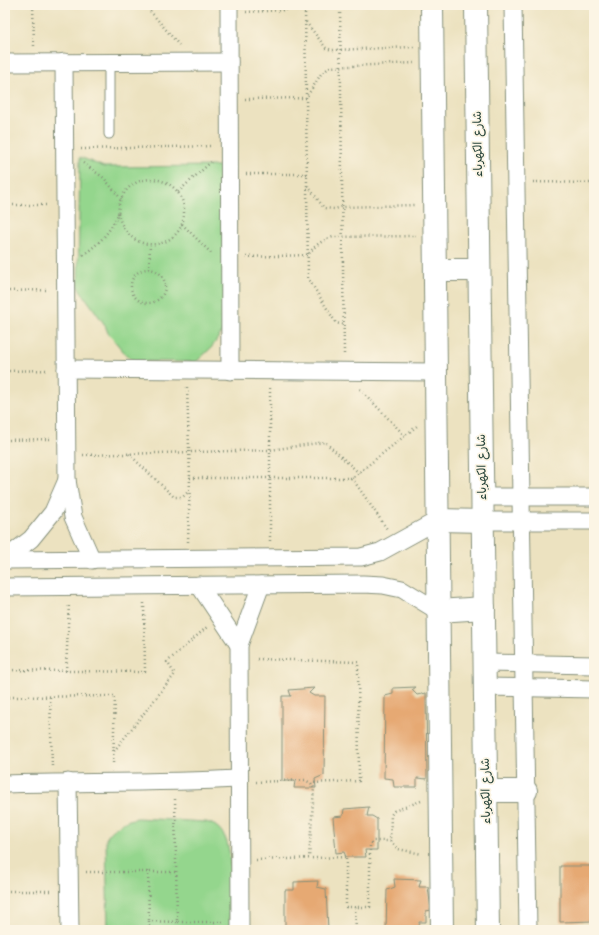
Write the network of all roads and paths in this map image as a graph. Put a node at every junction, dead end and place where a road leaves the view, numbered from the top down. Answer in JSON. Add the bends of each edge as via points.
{"nodes":[{"id":1,"x":33,"y":5,"type":"edge"},
{"id":2,"x":145,"y":5,"type":"edge"},
{"id":3,"x":306,"y":5,"type":"edge"},
{"id":4,"x":340,"y":5,"type":"edge"},
{"id":5,"x":432,"y":5,"type":"edge"},
{"id":6,"x":476,"y":5,"type":"edge"},
{"id":7,"x":512,"y":5,"type":"edge"},
{"id":8,"x":229,"y":9,"type":"edge"},
{"id":9,"x":306,"y":9,"type":"junction"},
{"id":10,"x":306,"y":21,"type":"junction"},
{"id":11,"x":341,"y":50,"type":"junction"},
{"id":12,"x":432,"y":54,"type":"junction"},
{"id":13,"x":34,"y":62,"type":"junction"},
{"id":14,"x":64,"y":62,"type":"junction"},
{"id":15,"x":109,"y":62,"type":"junction"},
{"id":16,"x":194,"y":62,"type":"junction"},
{"id":17,"x":229,"y":62,"type":"junction"},
{"id":18,"x":5,"y":63,"type":"edge"},
{"id":19,"x":341,"y":67,"type":"junction"},
{"id":20,"x":306,"y":98,"type":"junction"},
{"id":21,"x":229,"y":100,"type":"junction"},
{"id":22,"x":109,"y":134,"type":"dead end"},
{"id":23,"x":229,"y":145,"type":"junction"},
{"id":24,"x":64,"y":150,"type":"junction"},
{"id":25,"x":230,"y":173,"type":"junction"},
{"id":26,"x":307,"y":174,"type":"junction"},
{"id":27,"x":516,"y":182,"type":"junction"},
{"id":28,"x":594,"y":183,"type":"edge"},
{"id":29,"x":307,"y":186,"type":"junction"},
{"id":30,"x":178,"y":192,"type":"junction"},
{"id":31,"x":121,"y":198,"type":"junction"},
{"id":32,"x":434,"y":204,"type":"junction"},
{"id":33,"x":5,"y":205,"type":"edge"},
{"id":34,"x":65,"y":205,"type":"junction"},
{"id":35,"x":342,"y":207,"type":"junction"},
{"id":36,"x":118,"y":213,"type":"junction"},
{"id":37,"x":182,"y":224,"type":"junction"},
{"id":38,"x":434,"y":236,"type":"junction"},
{"id":39,"x":343,"y":237,"type":"junction"},
{"id":40,"x":150,"y":245,"type":"junction"},
{"id":41,"x":308,"y":255,"type":"junction"},
{"id":42,"x":230,"y":265,"type":"junction"},
{"id":43,"x":65,"y":268,"type":"junction"},
{"id":44,"x":148,"y":269,"type":"junction"},
{"id":45,"x":435,"y":270,"type":"junction"},
{"id":46,"x":479,"y":270,"type":"junction"},
{"id":47,"x":65,"y":289,"type":"junction"},
{"id":48,"x":5,"y":291,"type":"edge"},
{"id":49,"x":344,"y":325,"type":"junction"},
{"id":50,"x":66,"y":370,"type":"junction"},
{"id":51,"x":5,"y":371,"type":"edge"},
{"id":52,"x":187,"y":371,"type":"junction"},
{"id":53,"x":230,"y":371,"type":"junction"},
{"id":54,"x":270,"y":371,"type":"junction"},
{"id":55,"x":344,"y":372,"type":"junction"},
{"id":56,"x":436,"y":372,"type":"junction"},
{"id":57,"x":436,"y":411,"type":"junction"},
{"id":58,"x":405,"y":436,"type":"junction"},
{"id":59,"x":66,"y":438,"type":"junction"},
{"id":60,"x":5,"y":440,"type":"edge"},
{"id":61,"x":270,"y":450,"type":"junction"},
{"id":62,"x":189,"y":452,"type":"junction"},
{"id":63,"x":129,"y":454,"type":"junction"},
{"id":64,"x":66,"y":455,"type":"junction"},
{"id":65,"x":359,"y":472,"type":"junction"},
{"id":66,"x":270,"y":477,"type":"junction"},
{"id":67,"x":190,"y":478,"type":"junction"},
{"id":68,"x":352,"y":478,"type":"junction"},
{"id":69,"x":66,"y":480,"type":"junction"},
{"id":70,"x":189,"y":491,"type":"junction"},
{"id":71,"x":482,"y":497,"type":"junction"},
{"id":72,"x":521,"y":497,"type":"junction"},
{"id":73,"x":594,"y":497,"type":"edge"},
{"id":74,"x":438,"y":520,"type":"junction"},
{"id":75,"x":483,"y":521,"type":"junction"},
{"id":76,"x":521,"y":521,"type":"junction"},
{"id":77,"x":594,"y":521,"type":"edge"},
{"id":78,"x":398,"y":543,"type":"junction"},
{"id":79,"x":188,"y":558,"type":"junction"},
{"id":80,"x":270,"y":558,"type":"junction"},
{"id":81,"x":5,"y":560,"type":"edge"},
{"id":82,"x":92,"y":560,"type":"junction"},
{"id":83,"x":199,"y":585,"type":"junction"},
{"id":84,"x":261,"y":585,"type":"junction"},
{"id":85,"x":144,"y":586,"type":"junction"},
{"id":86,"x":5,"y":587,"type":"edge"},
{"id":87,"x":70,"y":587,"type":"junction"},
{"id":88,"x":484,"y":608,"type":"junction"},
{"id":89,"x":438,"y":611,"type":"junction"},
{"id":90,"x":220,"y":616,"type":"junction"},
{"id":91,"x":239,"y":652,"type":"junction"},
{"id":92,"x":484,"y":664,"type":"junction"},
{"id":93,"x":524,"y":664,"type":"junction"},
{"id":94,"x":594,"y":665,"type":"edge"},
{"id":95,"x":5,"y":670,"type":"edge"},
{"id":96,"x":66,"y":671,"type":"junction"},
{"id":97,"x":485,"y":687,"type":"junction"},
{"id":98,"x":524,"y":688,"type":"junction"},
{"id":99,"x":594,"y":689,"type":"edge"},
{"id":100,"x":5,"y":697,"type":"edge"},
{"id":101,"x":50,"y":697,"type":"junction"},
{"id":102,"x":114,"y":752,"type":"junction"},
{"id":103,"x":239,"y":781,"type":"junction"},
{"id":104,"x":112,"y":782,"type":"junction"},
{"id":105,"x":60,"y":783,"type":"junction"},
{"id":106,"x":175,"y":783,"type":"junction"},
{"id":107,"x":311,"y":783,"type":"junction"},
{"id":108,"x":5,"y":784,"type":"edge"},
{"id":109,"x":486,"y":791,"type":"junction"},
{"id":110,"x":526,"y":791,"type":"junction"},
{"id":111,"x":440,"y":794,"type":"junction"},
{"id":112,"x":390,"y":841,"type":"junction"},
{"id":113,"x":441,"y":857,"type":"junction"},
{"id":114,"x":309,"y":858,"type":"junction"},
{"id":115,"x":240,"y":860,"type":"junction"},
{"id":116,"x":148,"y":871,"type":"junction"},
{"id":117,"x":69,"y":872,"type":"junction"},
{"id":118,"x":177,"y":872,"type":"junction"},
{"id":119,"x":5,"y":891,"type":"edge"},
{"id":120,"x":69,"y":891,"type":"junction"},
{"id":121,"x":355,"y":907,"type":"junction"},
{"id":122,"x":149,"y":921,"type":"junction"},
{"id":123,"x":177,"y":922,"type":"junction"},
{"id":124,"x":240,"y":926,"type":"edge"},
{"id":125,"x":70,"y":930,"type":"edge"},
{"id":126,"x":150,"y":930,"type":"edge"},
{"id":127,"x":356,"y":930,"type":"edge"},
{"id":128,"x":442,"y":930,"type":"edge"},
{"id":129,"x":488,"y":930,"type":"edge"},
{"id":130,"x":528,"y":930,"type":"edge"}],
"edges":[{"from":1,"to":13,"type":"path"},
{"from":2,"to":16,"type":"path"},
{"from":3,"to":9,"type":"path"},
{"from":4,"to":11,"type":"path"},
{"from":5,"to":12,"type":"street"},
{"from":6,"to":46,"type":"street","name":"شارع الكهرباء"},
{"from":7,"to":27,"type":"street"},
{"from":8,"to":9,"type":"path"},
{"from":8,"to":17,"type":"street"},
{"from":9,"to":10,"type":"path"},
{"from":10,"to":11,"type":"path","via":[[326,48]]},
{"from":10,"to":20,"type":"path"},
{"from":11,"to":12,"type":"path"},
{"from":11,"to":19,"type":"path"},
{"from":12,"to":19,"type":"path"},
{"from":12,"to":32,"type":"street"},
{"from":13,"to":14,"type":"street"},
{"from":13,"to":18,"type":"street"},
{"from":14,"to":15,"type":"street"},
{"from":14,"to":24,"type":"street"},
{"from":15,"to":16,"type":"street"},
{"from":15,"to":22,"type":"lane"},
{"from":16,"to":17,"type":"street"},
{"from":17,"to":21,"type":"street"},
{"from":19,"to":20,"type":"path","via":[[330,67],[321,74]]},
{"from":19,"to":35,"type":"path"},
{"from":20,"to":21,"type":"path"},
{"from":20,"to":26,"type":"path"},
{"from":21,"to":23,"type":"street"},
{"from":23,"to":24,"type":"path"},
{"from":23,"to":25,"type":"street"},
{"from":23,"to":30,"type":"path"},
{"from":24,"to":31,"type":"path","via":[[104,178]]},
{"from":24,"to":34,"type":"street"},
{"from":25,"to":26,"type":"path"},
{"from":25,"to":42,"type":"street"},
{"from":26,"to":29,"type":"path"},
{"from":27,"to":28,"type":"path"},
{"from":27,"to":72,"type":"street"},
{"from":29,"to":35,"type":"path","via":[[324,208]]},
{"from":29,"to":41,"type":"path"},
{"from":30,"to":31,"type":"path","via":[[165,181],[147,179],[131,185]]},
{"from":30,"to":37,"type":"path","via":[[184,204]]},
{"from":31,"to":36,"type":"path"},
{"from":32,"to":35,"type":"path"},
{"from":32,"to":38,"type":"street"},
{"from":33,"to":34,"type":"path"},
{"from":34,"to":43,"type":"street"},
{"from":35,"to":39,"type":"path"},
{"from":36,"to":40,"type":"path","via":[[120,223],[132,239]]},
{"from":36,"to":43,"type":"path","via":[[100,242]]},
{"from":37,"to":40,"type":"path","via":[[169,240]]},
{"from":37,"to":42,"type":"path"},
{"from":38,"to":39,"type":"path"},
{"from":38,"to":45,"type":"street"},
{"from":39,"to":41,"type":"path","via":[[323,241]]},
{"from":39,"to":49,"type":"path"},
{"from":40,"to":44,"type":"path"},
{"from":41,"to":42,"type":"path"},
{"from":41,"to":49,"type":"path","via":[[308,278],[336,323]]},
{"from":42,"to":53,"type":"street"},
{"from":43,"to":47,"type":"street"},
{"from":44,"to":44,"type":"path","via":[[157,271],[163,276],[166,284],[160,299],[152,303],[136,299],[132,292],[131,283],[134,276],[140,270]]},
{"from":45,"to":46,"type":"street"},
{"from":45,"to":56,"type":"street"},
{"from":46,"to":71,"type":"street","name":"شارع الكهرباء"},
{"from":47,"to":48,"type":"path"},
{"from":47,"to":50,"type":"street"},
{"from":49,"to":55,"type":"path"},
{"from":50,"to":51,"type":"path"},
{"from":50,"to":52,"type":"street"},
{"from":50,"to":59,"type":"street"},
{"from":52,"to":53,"type":"street"},
{"from":52,"to":62,"type":"path"},
{"from":53,"to":54,"type":"street"},
{"from":54,"to":55,"type":"street"},
{"from":54,"to":61,"type":"path"},
{"from":55,"to":56,"type":"street"},
{"from":55,"to":58,"type":"path"},
{"from":56,"to":57,"type":"street"},
{"from":57,"to":58,"type":"path"},
{"from":57,"to":74,"type":"street"},
{"from":58,"to":65,"type":"path"},
{"from":59,"to":60,"type":"path"},
{"from":59,"to":64,"type":"street"},
{"from":61,"to":62,"type":"path"},
{"from":61,"to":65,"type":"path","via":[[325,442]]},
{"from":61,"to":66,"type":"path"},
{"from":62,"to":63,"type":"path"},
{"from":62,"to":67,"type":"path"},
{"from":63,"to":64,"type":"path"},
{"from":63,"to":70,"type":"path","via":[[174,497],[183,497]]},
{"from":64,"to":69,"type":"street"},
{"from":65,"to":68,"type":"path"},
{"from":66,"to":67,"type":"path"},
{"from":66,"to":68,"type":"path"},
{"from":66,"to":80,"type":"path"},
{"from":67,"to":70,"type":"path"},
{"from":68,"to":78,"type":"path"},
{"from":69,"to":81,"type":"street","via":[[53,512],[31,539]]},
{"from":69,"to":82,"type":"street","via":[[73,517]]},
{"from":70,"to":79,"type":"path"},
{"from":71,"to":72,"type":"street"},
{"from":71,"to":75,"type":"street","name":"شارع الكهرباء"},
{"from":72,"to":73,"type":"street"},
{"from":72,"to":76,"type":"street"},
{"from":74,"to":75,"type":"street"},
{"from":74,"to":78,"type":"street"},
{"from":74,"to":89,"type":"street"},
{"from":75,"to":76,"type":"street"},
{"from":75,"to":88,"type":"street","name":"شارع الكهرباء"},
{"from":76,"to":77,"type":"street"},
{"from":76,"to":93,"type":"street"},
{"from":78,"to":80,"type":"street","via":[[380,552],[361,556]]},
{"from":79,"to":80,"type":"street"},
{"from":79,"to":82,"type":"street"},
{"from":81,"to":82,"type":"street"},
{"from":83,"to":84,"type":"street"},
{"from":83,"to":85,"type":"street"},
{"from":83,"to":90,"type":"street"},
{"from":84,"to":89,"type":"street","via":[[383,585],[402,590]]},
{"from":84,"to":91,"type":"street"},
{"from":85,"to":87,"type":"street"},
{"from":85,"to":96,"type":"path","via":[[145,672]]},
{"from":86,"to":87,"type":"street"},
{"from":87,"to":96,"type":"path"},
{"from":88,"to":89,"type":"street"},
{"from":88,"to":92,"type":"street","name":"شارع الكهرباء"},
{"from":89,"to":111,"type":"street"},
{"from":90,"to":91,"type":"street"},
{"from":90,"to":102,"type":"path","via":[[167,662],[175,674]]},
{"from":91,"to":103,"type":"street"},
{"from":91,"to":107,"type":"path","via":[[358,662],[358,781]]},
{"from":92,"to":93,"type":"street"},
{"from":92,"to":97,"type":"street","name":"شارع الكهرباء"},
{"from":93,"to":94,"type":"street"},
{"from":93,"to":98,"type":"street"},
{"from":95,"to":96,"type":"path"},
{"from":97,"to":98,"type":"street"},
{"from":97,"to":109,"type":"street","name":"شارع الكهرباء"},
{"from":98,"to":99,"type":"street"},
{"from":98,"to":110,"type":"street"},
{"from":100,"to":101,"type":"path"},
{"from":101,"to":102,"type":"path","via":[[115,696]]},
{"from":101,"to":105,"type":"path"},
{"from":102,"to":104,"type":"path"},
{"from":103,"to":106,"type":"street"},
{"from":103,"to":107,"type":"path","via":[[305,780]]},
{"from":103,"to":115,"type":"street"},
{"from":104,"to":105,"type":"street"},
{"from":104,"to":106,"type":"street"},
{"from":105,"to":108,"type":"street"},
{"from":105,"to":117,"type":"street"},
{"from":106,"to":118,"type":"path"},
{"from":107,"to":114,"type":"path","via":[[314,788]]},
{"from":109,"to":110,"type":"street"},
{"from":109,"to":129,"type":"street","name":"شارع الكهرباء"},
{"from":110,"to":130,"type":"street"},
{"from":111,"to":112,"type":"path","via":[[394,811],[390,815]]},
{"from":111,"to":113,"type":"street"},
{"from":112,"to":113,"type":"path","via":[[398,849]]},
{"from":112,"to":121,"type":"path","via":[[373,841],[370,844],[370,907]]},
{"from":113,"to":128,"type":"street"},
{"from":114,"to":115,"type":"path"},
{"from":114,"to":121,"type":"path","via":[[346,857],[346,907]]},
{"from":115,"to":124,"type":"street"},
{"from":116,"to":117,"type":"path"},
{"from":116,"to":118,"type":"path"},
{"from":116,"to":122,"type":"path"},
{"from":117,"to":120,"type":"street"},
{"from":118,"to":123,"type":"path"},
{"from":119,"to":120,"type":"path"},
{"from":120,"to":125,"type":"street"},
{"from":121,"to":127,"type":"path"},
{"from":122,"to":123,"type":"path"},
{"from":122,"to":126,"type":"path"},
{"from":123,"to":124,"type":"path"}]}
